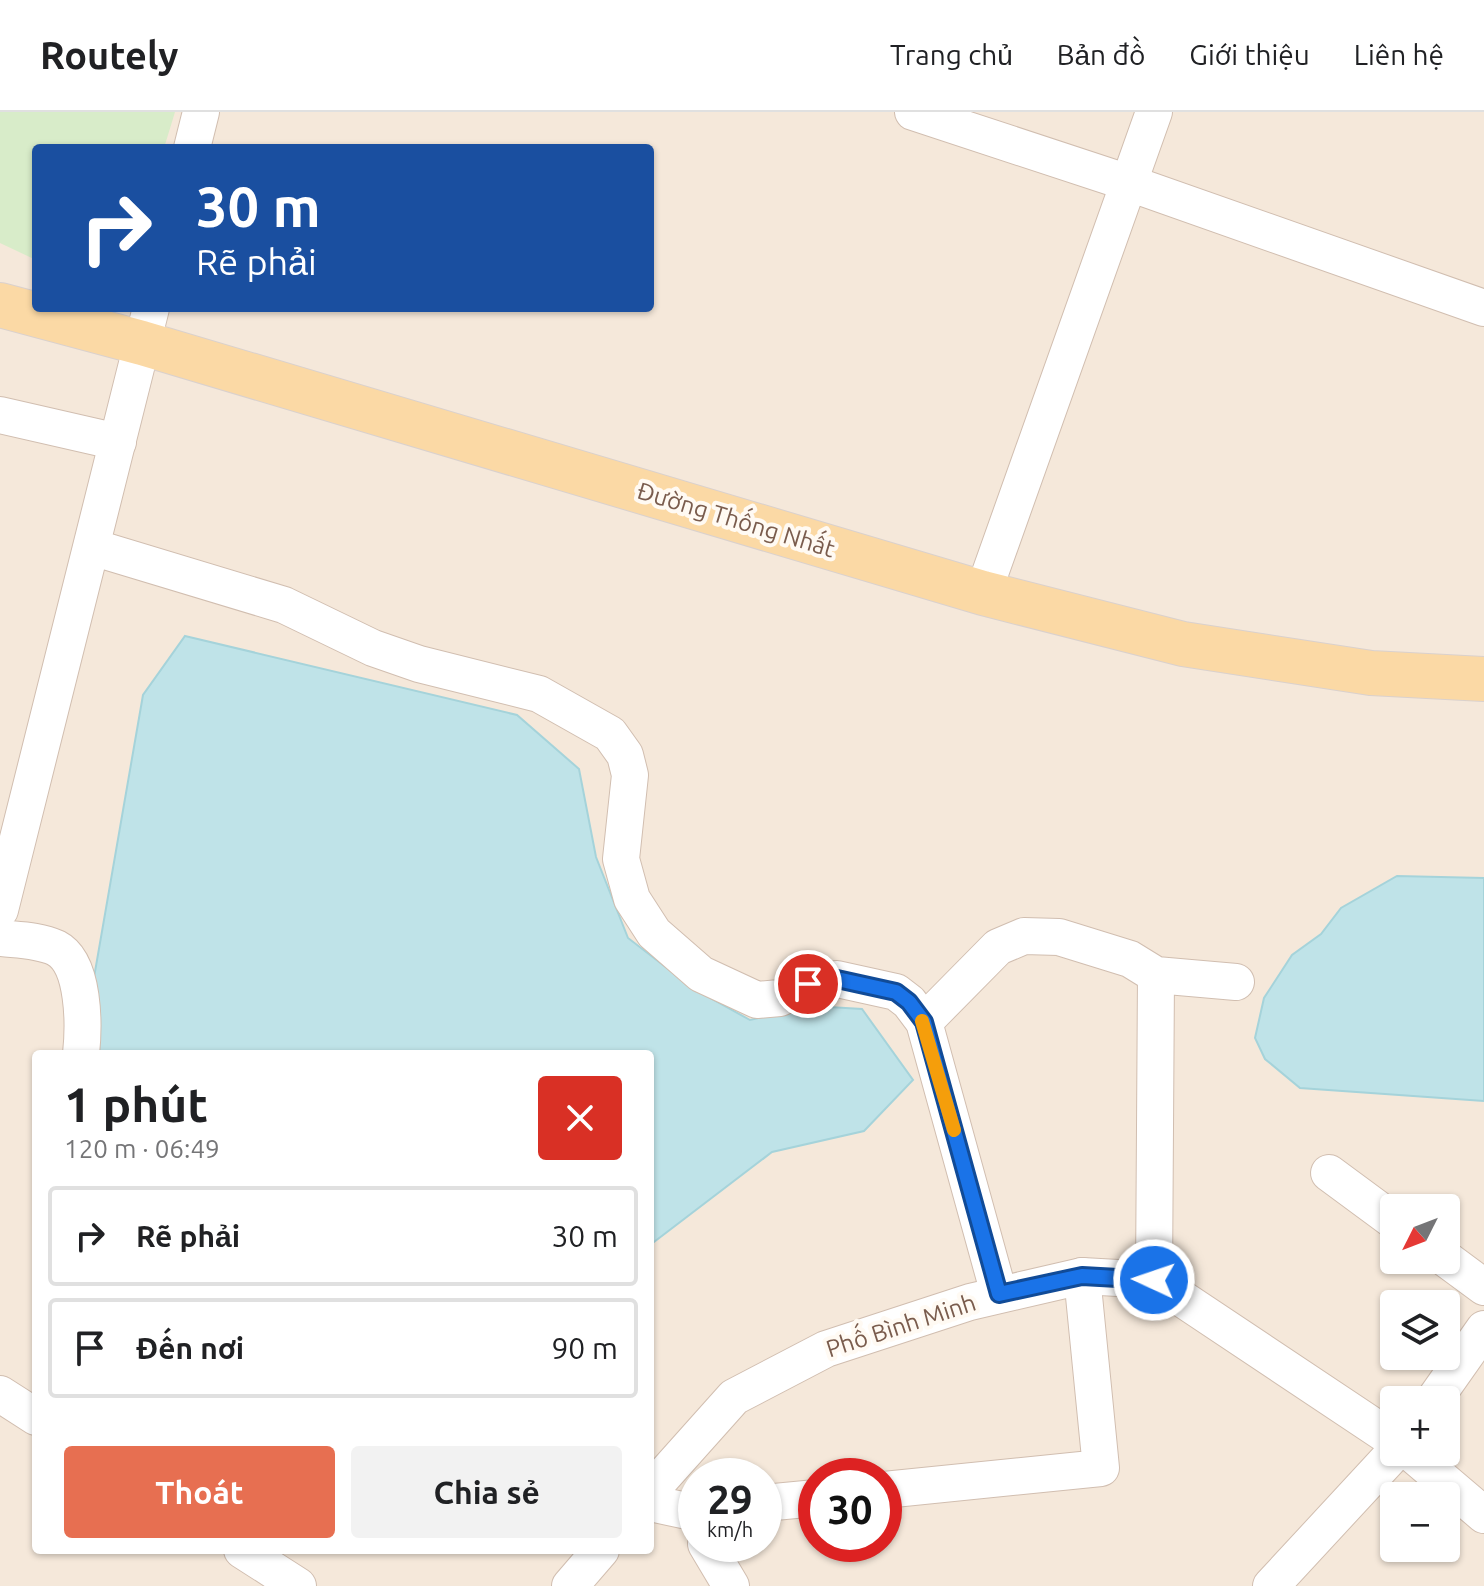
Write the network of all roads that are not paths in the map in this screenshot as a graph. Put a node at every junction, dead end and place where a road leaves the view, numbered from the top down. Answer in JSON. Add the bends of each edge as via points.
{"nodes":[{"id":1,"x":201,"y":112,"type":"edge"},
{"id":2,"x":913,"y":112,"type":"edge"},
{"id":3,"x":1154,"y":112,"type":"edge"},
{"id":4,"x":193,"y":144,"type":"edge"},
{"id":5,"x":1129,"y":183,"type":"junction"},
{"id":6,"x":0,"y":305,"type":"edge"},
{"id":7,"x":1484,"y":308,"type":"edge"},
{"id":8,"x":32,"y":310,"type":"edge"},
{"id":9,"x":49,"y":312,"type":"edge"},
{"id":10,"x":147,"y":326,"type":"edge"},
{"id":11,"x":0,"y":415,"type":"edge"},
{"id":12,"x":118,"y":442,"type":"junction"},
{"id":13,"x":92,"y":547,"type":"junction"},
{"id":14,"x":983,"y":593,"type":"junction"},
{"id":15,"x":1484,"y":679,"type":"edge"},
{"id":16,"x":0,"y":910,"type":"edge"},
{"id":17,"x":0,"y":938,"type":"edge"},
{"id":18,"x":1156,"y":975,"type":"junction"},
{"id":19,"x":1236,"y":982,"type":"dead end"},
{"id":20,"x":924,"y":1022,"type":"junction"},
{"id":21,"x":81,"y":1050,"type":"edge"},
{"id":22,"x":1329,"y":1173,"type":"dead end"},
{"id":23,"x":1380,"y":1211,"type":"edge"},
{"id":24,"x":1460,"y":1269,"type":"edge"},
{"id":25,"x":1082,"y":1276,"type":"junction"},
{"id":26,"x":1154,"y":1280,"type":"junction"},
{"id":27,"x":1484,"y":1287,"type":"edge"},
{"id":28,"x":999,"y":1294,"type":"junction"},
{"id":29,"x":1484,"y":1329,"type":"edge"},
{"id":30,"x":1444,"y":1386,"type":"edge"},
{"id":31,"x":0,"y":1394,"type":"edge"},
{"id":32,"x":32,"y":1414,"type":"edge"},
{"id":33,"x":1380,"y":1431,"type":"edge"},
{"id":34,"x":1382,"y":1466,"type":"edge"},
{"id":35,"x":1426,"y":1466,"type":"edge"},
{"id":36,"x":654,"y":1487,"type":"edge"},
{"id":37,"x":902,"y":1488,"type":"edge"},
{"id":38,"x":654,"y":1504,"type":"edge"},
{"id":39,"x":678,"y":1511,"type":"edge"},
{"id":40,"x":1484,"y":1515,"type":"edge"},
{"id":41,"x":248,"y":1554,"type":"edge"},
{"id":42,"x":598,"y":1554,"type":"edge"},
{"id":43,"x":717,"y":1562,"type":"edge"},
{"id":44,"x":298,"y":1586,"type":"edge"},
{"id":45,"x":570,"y":1586,"type":"edge"},
{"id":46,"x":731,"y":1586,"type":"edge"},
{"id":47,"x":1271,"y":1586,"type":"edge"}],
"edges":[{"from":1,"to":4,"type":"street"},
{"from":2,"to":5,"type":"street"},
{"from":3,"to":5,"type":"street"},
{"from":5,"to":7,"type":"street"},
{"from":5,"to":14,"type":"street"},
{"from":6,"to":8,"type":"main road","name":"Đường Thống Nhất"},
{"from":9,"to":10,"type":"main road","name":"Đường Thống Nhất"},
{"from":10,"to":12,"type":"street"},
{"from":10,"to":14,"type":"main road","name":"Đường Thống Nhất"},
{"from":11,"to":12,"type":"street"},
{"from":12,"to":13,"type":"street"},
{"from":13,"to":16,"type":"street"},
{"from":13,"to":20,"type":"street","via":[[284,605],[419,664],[539,694],[610,734],[625,755],[630,775],[621,859],[632,899],[654,933],[701,974],[757,1000],[837,979],[896,992]]},
{"from":14,"to":15,"type":"main road","name":"Đường Thống Nhất","via":[[1183,644],[1371,673]]},
{"from":17,"to":21,"type":"street","via":[[42,943],[67,959],[81,1000]]},
{"from":18,"to":19,"type":"street"},
{"from":18,"to":20,"type":"street","via":[[1130,959],[1059,937],[1024,936],[998,947]]},
{"from":18,"to":26,"type":"street"},
{"from":20,"to":28,"type":"street"},
{"from":22,"to":23,"type":"street"},
{"from":24,"to":27,"type":"street"},
{"from":25,"to":26,"type":"street","name":"Phố Bình Minh"},
{"from":25,"to":28,"type":"street","name":"Phố Bình Minh"},
{"from":25,"to":37,"type":"street","via":[[1101,1468]]},
{"from":26,"to":33,"type":"street"},
{"from":28,"to":36,"type":"street","name":"Phố Bình Minh","via":[[826,1349],[734,1397]]},
{"from":29,"to":30,"type":"street"},
{"from":31,"to":32,"type":"street"},
{"from":34,"to":47,"type":"street"},
{"from":35,"to":40,"type":"street"},
{"from":38,"to":39,"type":"street"},
{"from":41,"to":44,"type":"street"},
{"from":42,"to":45,"type":"street"},
{"from":43,"to":46,"type":"street"}]}
